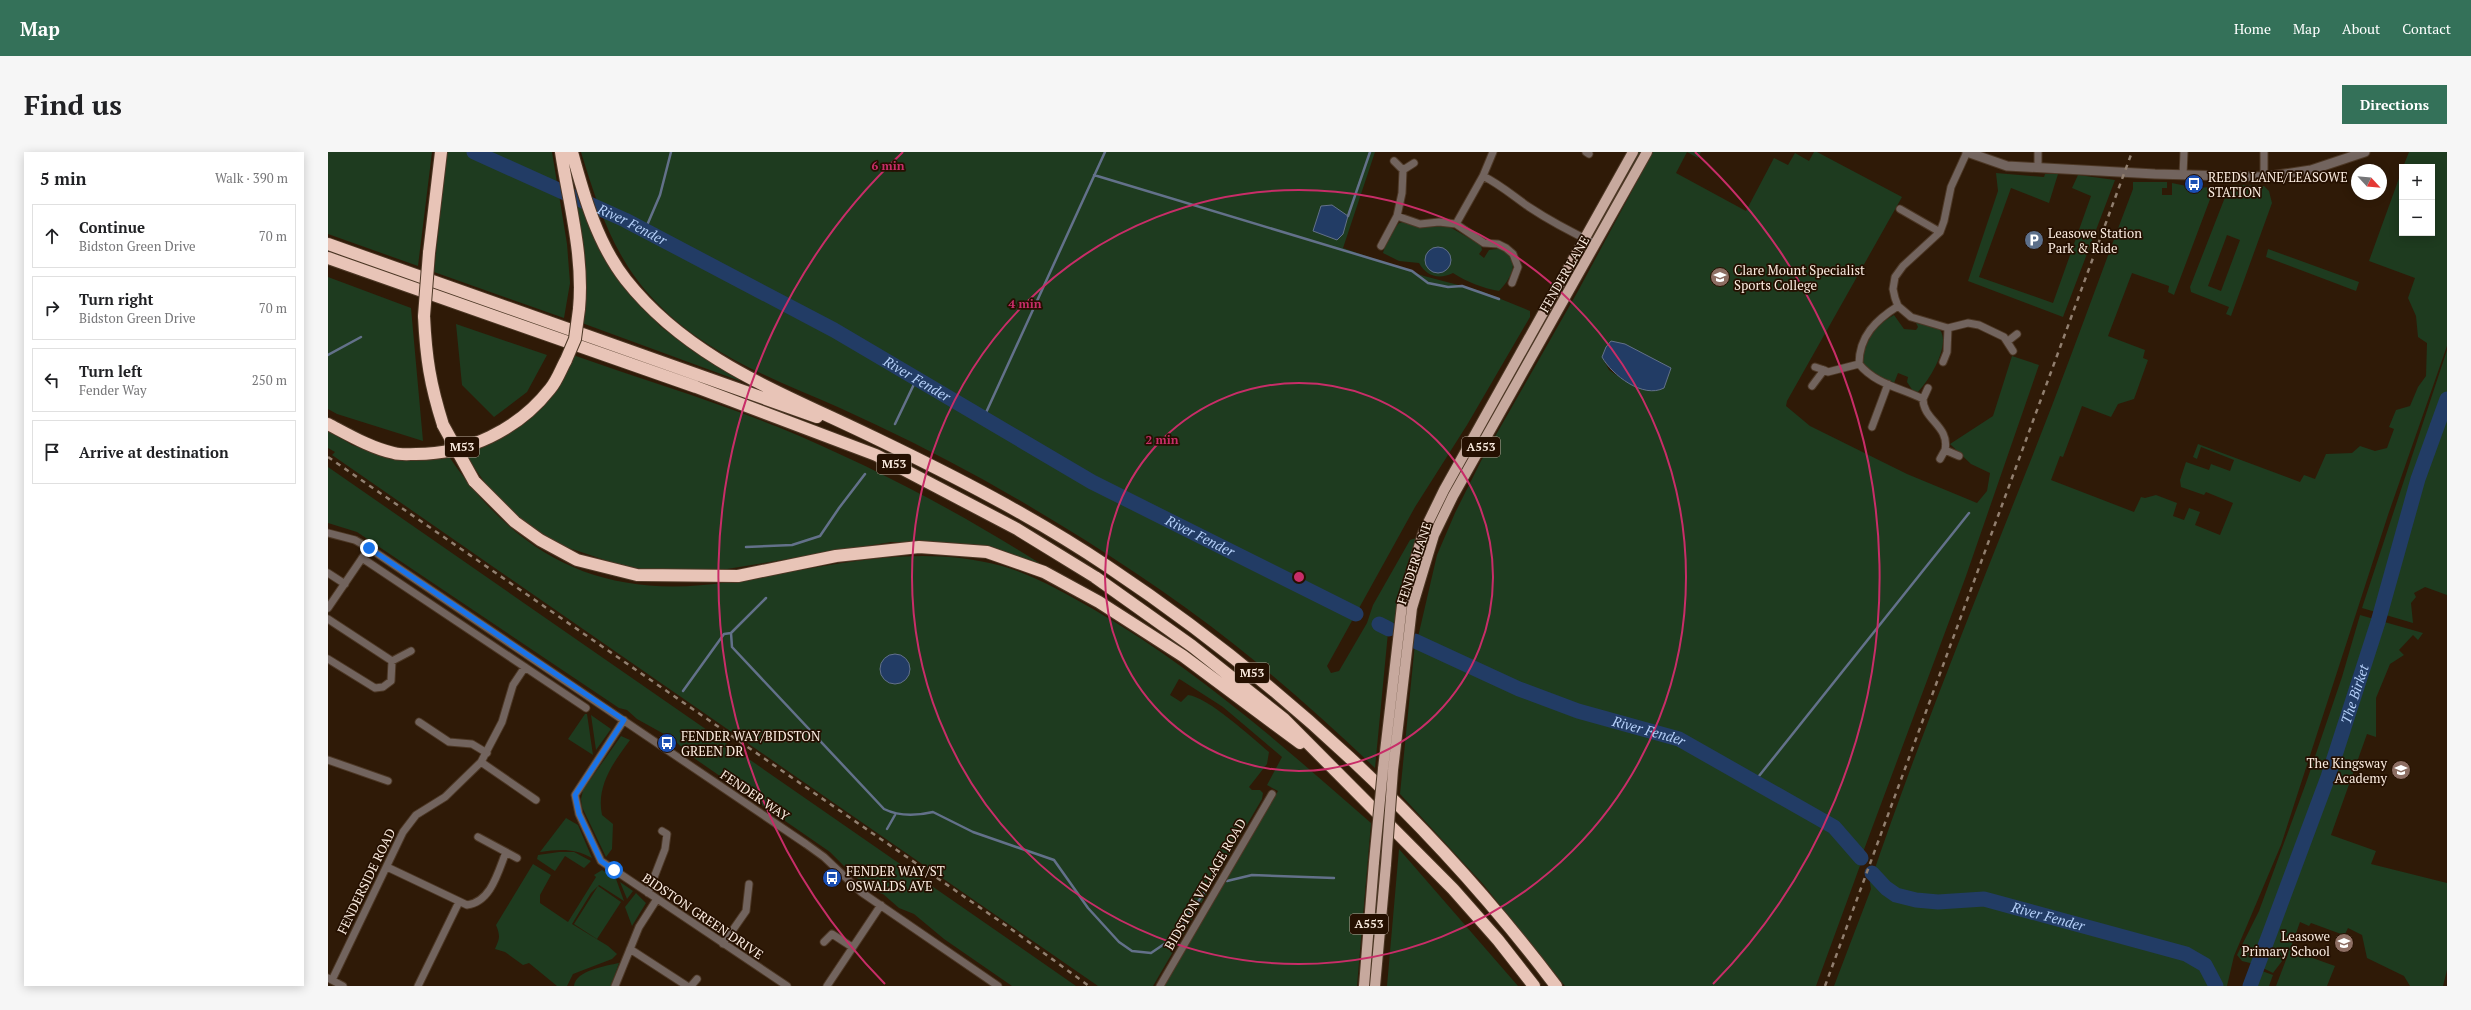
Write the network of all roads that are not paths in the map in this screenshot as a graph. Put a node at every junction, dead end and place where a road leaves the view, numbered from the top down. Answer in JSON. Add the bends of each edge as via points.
{"nodes":[{"id":1,"x":441,"y":152,"type":"edge"},
{"id":2,"x":561,"y":152,"type":"edge"},
{"id":3,"x":572,"y":152,"type":"edge"},
{"id":4,"x":1493,"y":152,"type":"edge"},
{"id":5,"x":1633,"y":152,"type":"edge"},
{"id":6,"x":1647,"y":152,"type":"edge"},
{"id":7,"x":1967,"y":152,"type":"edge"},
{"id":8,"x":2038,"y":152,"type":"edge"},
{"id":9,"x":2184,"y":152,"type":"edge"},
{"id":10,"x":2264,"y":152,"type":"edge"},
{"id":11,"x":2364,"y":152,"type":"edge"},
{"id":12,"x":1394,"y":161,"type":"dead end"},
{"id":13,"x":1414,"y":163,"type":"dead end"},
{"id":14,"x":2038,"y":168,"type":"junction"},
{"id":15,"x":1403,"y":170,"type":"junction"},
{"id":16,"x":2183,"y":175,"type":"junction"},
{"id":17,"x":1483,"y":176,"type":"junction"},
{"id":18,"x":2264,"y":177,"type":"junction"},
{"id":19,"x":1900,"y":209,"type":"dead end"},
{"id":20,"x":1397,"y":216,"type":"junction"},
{"id":21,"x":1456,"y":224,"type":"junction"},
{"id":22,"x":1940,"y":232,"type":"junction"},
{"id":23,"x":1584,"y":238,"type":"junction"},
{"id":24,"x":328,"y":244,"type":"edge"},
{"id":25,"x":1596,"y":244,"type":"junction"},
{"id":26,"x":1381,"y":246,"type":"dead end"},
{"id":27,"x":328,"y":258,"type":"edge"},
{"id":28,"x":1512,"y":282,"type":"dead end"},
{"id":29,"x":1898,"y":306,"type":"junction"},
{"id":30,"x":1948,"y":328,"type":"junction"},
{"id":31,"x":2017,"y":334,"type":"dead end"},
{"id":32,"x":2008,"y":341,"type":"junction"},
{"id":33,"x":2013,"y":351,"type":"dead end"},
{"id":34,"x":1943,"y":362,"type":"dead end"},
{"id":35,"x":1859,"y":364,"type":"junction"},
{"id":36,"x":1815,"y":367,"type":"dead end"},
{"id":37,"x":1824,"y":370,"type":"junction"},
{"id":38,"x":1888,"y":384,"type":"junction"},
{"id":39,"x":1812,"y":386,"type":"dead end"},
{"id":40,"x":1928,"y":388,"type":"dead end"},
{"id":41,"x":1923,"y":399,"type":"junction"},
{"id":42,"x":328,"y":424,"type":"edge"},
{"id":43,"x":1872,"y":427,"type":"dead end"},
{"id":44,"x":882,"y":441,"type":"junction"},
{"id":45,"x":1945,"y":450,"type":"junction"},
{"id":46,"x":1960,"y":456,"type":"dead end"},
{"id":47,"x":1940,"y":458,"type":"dead end"},
{"id":48,"x":328,"y":533,"type":"edge"},
{"id":49,"x":369,"y":548,"type":"junction"},
{"id":50,"x":362,"y":558,"type":"junction"},
{"id":51,"x":328,"y":573,"type":"edge"},
{"id":52,"x":345,"y":584,"type":"junction"},
{"id":53,"x":328,"y":608,"type":"edge"},
{"id":54,"x":328,"y":619,"type":"edge"},
{"id":55,"x":411,"y":651,"type":"dead end"},
{"id":56,"x":328,"y":659,"type":"edge"},
{"id":57,"x":392,"y":661,"type":"junction"},
{"id":58,"x":525,"y":667,"type":"junction"},
{"id":59,"x":567,"y":681,"type":"junction"},
{"id":60,"x":560,"y":690,"type":"junction"},
{"id":61,"x":586,"y":708,"type":"dead end"},
{"id":62,"x":624,"y":720,"type":"junction"},
{"id":63,"x":419,"y":722,"type":"dead end"},
{"id":64,"x":487,"y":753,"type":"junction"},
{"id":65,"x":328,"y":760,"type":"edge"},
{"id":66,"x":481,"y":762,"type":"junction"},
{"id":67,"x":1336,"y":770,"type":"junction"},
{"id":68,"x":1388,"y":770,"type":"junction"},
{"id":69,"x":388,"y":781,"type":"dead end"},
{"id":70,"x":1272,"y":794,"type":"dead end"},
{"id":71,"x":536,"y":800,"type":"dead end"},
{"id":72,"x":662,"y":831,"type":"dead end"},
{"id":73,"x":478,"y":837,"type":"dead end"},
{"id":74,"x":506,"y":852,"type":"junction"},
{"id":75,"x":517,"y":858,"type":"dead end"},
{"id":76,"x":387,"y":867,"type":"junction"},
{"id":77,"x":749,"y":884,"type":"dead end"},
{"id":78,"x":648,"y":893,"type":"junction"},
{"id":79,"x":657,"y":899,"type":"junction"},
{"id":80,"x":459,"y":902,"type":"junction"},
{"id":81,"x":880,"y":905,"type":"junction"},
{"id":82,"x":824,"y":942,"type":"dead end"},
{"id":83,"x":723,"y":944,"type":"junction"},
{"id":84,"x":852,"y":947,"type":"junction"},
{"id":85,"x":630,"y":949,"type":"junction"},
{"id":86,"x":330,"y":979,"type":"edge"},
{"id":87,"x":697,"y":979,"type":"dead end"},
{"id":88,"x":343,"y":986,"type":"edge"},
{"id":89,"x":418,"y":986,"type":"edge"},
{"id":90,"x":615,"y":986,"type":"edge"},
{"id":91,"x":687,"y":986,"type":"edge"},
{"id":92,"x":691,"y":986,"type":"edge"},
{"id":93,"x":787,"y":986,"type":"edge"},
{"id":94,"x":827,"y":986,"type":"edge"},
{"id":95,"x":998,"y":986,"type":"edge"},
{"id":96,"x":1160,"y":986,"type":"edge"},
{"id":97,"x":1364,"y":986,"type":"edge"},
{"id":98,"x":1375,"y":986,"type":"edge"},
{"id":99,"x":1534,"y":986,"type":"edge"},
{"id":100,"x":1556,"y":986,"type":"edge"}],
"edges":[{"from":1,"to":67,"type":"highway","number":"M53","bridge":true,"via":[[424,316],[431,387],[444,425],[474,481],[515,522],[540,540],[578,560],[637,575],[669,577],[738,576],[836,556],[919,547],[987,552],[1044,572],[1100,602],[1183,656]]},
{"from":2,"to":42,"type":"highway","number":"M53","bridge":true,"via":[[582,282],[575,339],[551,388],[532,408],[497,434],[472,445],[433,454],[396,454],[365,444]]},
{"from":3,"to":44,"type":"highway","number":"M53","via":[[591,216],[623,277],[664,322],[700,350],[727,366]]},
{"from":4,"to":17,"type":"street"},
{"from":5,"to":23,"type":"main road","name":"FENDER LANE","number":"A553"},
{"from":6,"to":25,"type":"main road","name":"FENDER LANE","number":"A553"},
{"from":7,"to":14,"type":"street","via":[[2008,166]]},
{"from":7,"to":22,"type":"street","via":[[1951,187]]},
{"from":8,"to":14,"type":"street"},
{"from":9,"to":16,"type":"street"},
{"from":10,"to":18,"type":"street"},
{"from":11,"to":18,"type":"street","via":[[2311,170]]},
{"from":12,"to":15,"type":"street"},
{"from":13,"to":15,"type":"street"},
{"from":14,"to":16,"type":"street"},
{"from":15,"to":20,"type":"street"},
{"from":16,"to":18,"type":"street"},
{"from":17,"to":21,"type":"street"},
{"from":17,"to":23,"type":"street","via":[[1504,187],[1528,206]]},
{"from":19,"to":22,"type":"street"},
{"from":20,"to":21,"type":"street","via":[[1420,224]]},
{"from":20,"to":26,"type":"street"},
{"from":21,"to":28,"type":"street","via":[[1484,243],[1498,244],[1513,254],[1518,267]]},
{"from":22,"to":29,"type":"street","via":[[1895,276],[1893,289]]},
{"from":23,"to":25,"type":"street"},
{"from":23,"to":68,"type":"main road","name":"FENDER LANE","number":"A553","via":[[1444,490],[1423,533],[1402,605]]},
{"from":24,"to":44,"type":"highway","number":"M53"},
{"from":25,"to":68,"type":"main road","name":"FENDER LANE","number":"A553","via":[[1453,496],[1434,535],[1412,608]]},
{"from":27,"to":67,"type":"highway","number":"M53","via":[[696,388],[876,455],[1018,529],[1095,577],[1192,646],[1284,719]]},
{"from":29,"to":30,"type":"street","via":[[1910,317]]},
{"from":29,"to":35,"type":"street","via":[[1880,318],[1869,330],[1863,340]]},
{"from":30,"to":32,"type":"street","via":[[1968,323],[1979,325]]},
{"from":30,"to":34,"type":"street","via":[[1947,352]]},
{"from":31,"to":32,"type":"street"},
{"from":32,"to":33,"type":"street"},
{"from":35,"to":37,"type":"street","via":[[1828,372]]},
{"from":35,"to":38,"type":"street","via":[[1868,374]]},
{"from":36,"to":37,"type":"street"},
{"from":37,"to":39,"type":"street"},
{"from":38,"to":41,"type":"street"},
{"from":38,"to":43,"type":"street"},
{"from":40,"to":41,"type":"street"},
{"from":41,"to":45,"type":"street","via":[[1923,408],[1941,428]]},
{"from":44,"to":100,"type":"highway","number":"M53","via":[[1028,517],[1107,566],[1214,642],[1324,732],[1386,794],[1512,928]]},
{"from":45,"to":46,"type":"street"},
{"from":45,"to":47,"type":"street"},
{"from":48,"to":49,"type":"street","name":"FENDER WAY","via":[[355,540]]},
{"from":49,"to":50,"type":"street"},
{"from":49,"to":59,"type":"street","name":"FENDER WAY"},
{"from":50,"to":52,"type":"street"},
{"from":50,"to":58,"type":"street"},
{"from":51,"to":52,"type":"street"},
{"from":52,"to":53,"type":"street"},
{"from":54,"to":57,"type":"street"},
{"from":55,"to":57,"type":"street"},
{"from":56,"to":57,"type":"street","via":[[375,688],[383,687],[391,681]]},
{"from":58,"to":60,"type":"street"},
{"from":58,"to":64,"type":"street","name":"FENDERSIDE ROAD","via":[[513,685],[502,722]]},
{"from":59,"to":60,"type":"street"},
{"from":59,"to":62,"type":"street","name":"FENDER WAY"},
{"from":60,"to":61,"type":"street"},
{"from":62,"to":78,"type":"street","name":"BIDSTON GREEN DRIVE","via":[[575,795],[577,808],[601,861]]},
{"from":62,"to":81,"type":"street","name":"FENDER WAY","via":[[812,849],[861,892]]},
{"from":63,"to":64,"type":"street","via":[[449,742],[472,744]]},
{"from":64,"to":66,"type":"street","name":"FENDERSIDE ROAD"},
{"from":65,"to":69,"type":"street"},
{"from":66,"to":71,"type":"street"},
{"from":66,"to":76,"type":"street","name":"FENDERSIDE ROAD","via":[[445,797],[416,815],[403,832]]},
{"from":67,"to":99,"type":"highway","number":"M53","via":[[1453,889]]},
{"from":68,"to":97,"type":"main road","name":"FENDER LANE","number":"A553","bridge":true,"via":[[1374,862]]},
{"from":68,"to":98,"type":"main road","name":"FENDER LANE","number":"A553","bridge":true,"via":[[1386,864]]},
{"from":70,"to":96,"type":"street","name":"BIDSTON VILLAGE ROAD"},
{"from":72,"to":78,"type":"street","via":[[667,834],[665,849]]},
{"from":73,"to":74,"type":"street"},
{"from":74,"to":75,"type":"street"},
{"from":74,"to":80,"type":"street","via":[[484,898],[478,904],[467,905]]},
{"from":76,"to":80,"type":"street"},
{"from":76,"to":86,"type":"street","name":"FENDERSIDE ROAD"},
{"from":77,"to":83,"type":"street","via":[[746,911]]},
{"from":78,"to":79,"type":"street","name":"BIDSTON GREEN DRIVE"},
{"from":79,"to":83,"type":"street","name":"BIDSTON GREEN DRIVE"},
{"from":79,"to":85,"type":"street","via":[[639,927]]},
{"from":80,"to":89,"type":"street"},
{"from":81,"to":84,"type":"street"},
{"from":81,"to":95,"type":"street","name":"FENDER WAY"},
{"from":82,"to":84,"type":"street","via":[[832,934]]},
{"from":83,"to":93,"type":"street","name":"BIDSTON GREEN DRIVE"},
{"from":84,"to":94,"type":"street"},
{"from":85,"to":90,"type":"street"},
{"from":85,"to":91,"type":"street"},
{"from":86,"to":88,"type":"street"},
{"from":87,"to":92,"type":"street"}]}
